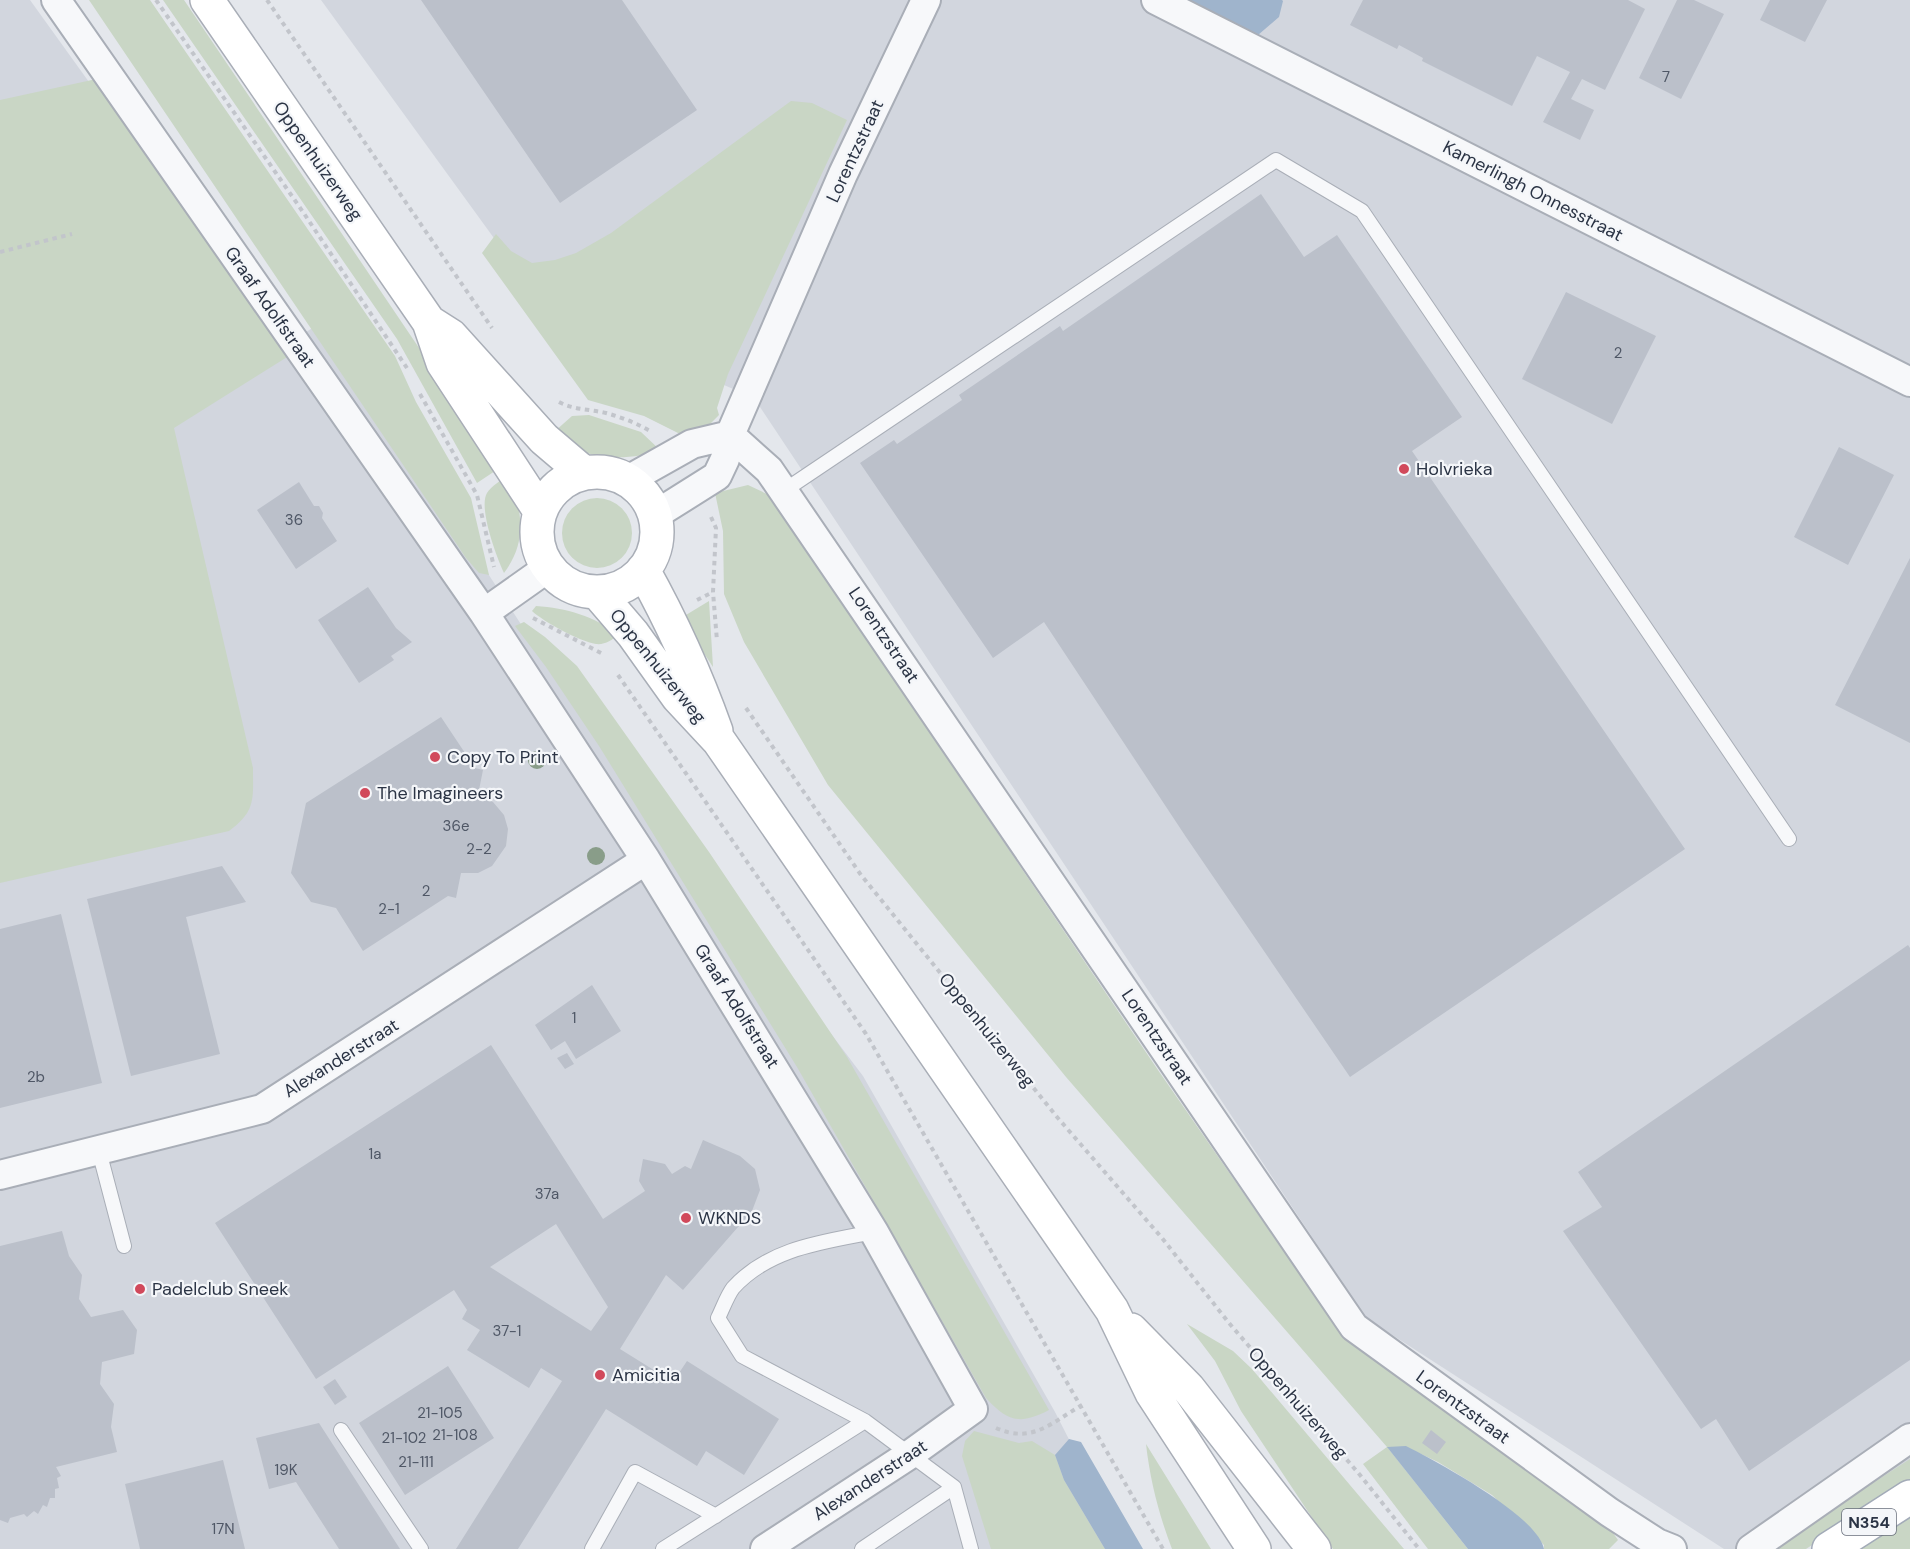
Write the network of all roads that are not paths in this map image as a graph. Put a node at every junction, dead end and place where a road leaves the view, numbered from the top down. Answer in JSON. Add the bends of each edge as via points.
{"nodes":[{"id":1,"x":56,"y":0,"type":"edge"},
{"id":2,"x":207,"y":0,"type":"edge"},
{"id":3,"x":926,"y":0,"type":"edge"},
{"id":4,"x":1156,"y":0,"type":"edge"},
{"id":5,"x":429,"y":322,"type":"junction"},
{"id":6,"x":1910,"y":382,"type":"edge"},
{"id":7,"x":730,"y":435,"type":"junction"},
{"id":8,"x":584,"y":473,"type":"junction"},
{"id":9,"x":628,"y":480,"type":"junction"},
{"id":10,"x":785,"y":490,"type":"junction"},
{"id":11,"x":540,"y":511,"type":"junction"},
{"id":12,"x":655,"y":515,"type":"junction"},
{"id":13,"x":549,"y":567,"type":"junction"},
{"id":14,"x":643,"y":570,"type":"junction"},
{"id":15,"x":597,"y":592,"type":"junction"},
{"id":16,"x":484,"y":613,"type":"junction"},
{"id":17,"x":719,"y":741,"type":"junction"},
{"id":18,"x":1789,"y":839,"type":"dead end"},
{"id":19,"x":646,"y":860,"type":"junction"},
{"id":20,"x":99,"y":1150,"type":"junction"},
{"id":21,"x":0,"y":1175,"type":"edge"},
{"id":22,"x":874,"y":1232,"type":"junction"},
{"id":23,"x":124,"y":1246,"type":"dead end"},
{"id":24,"x":1112,"y":1310,"type":"junction"},
{"id":25,"x":973,"y":1409,"type":"joint"},
{"id":26,"x":865,"y":1421,"type":"junction"},
{"id":27,"x":341,"y":1430,"type":"dead end"},
{"id":28,"x":1910,"y":1438,"type":"edge"},
{"id":29,"x":912,"y":1454,"type":"junction"},
{"id":30,"x":954,"y":1487,"type":"junction"},
{"id":31,"x":1910,"y":1497,"type":"edge"},
{"id":32,"x":716,"y":1516,"type":"junction"},
{"id":33,"x":421,"y":1549,"type":"edge"},
{"id":34,"x":592,"y":1549,"type":"edge"},
{"id":35,"x":663,"y":1549,"type":"edge"},
{"id":36,"x":765,"y":1549,"type":"edge"},
{"id":37,"x":862,"y":1549,"type":"edge"},
{"id":38,"x":971,"y":1549,"type":"edge"},
{"id":39,"x":1254,"y":1549,"type":"edge"},
{"id":40,"x":1314,"y":1549,"type":"edge"},
{"id":41,"x":1672,"y":1549,"type":"edge"},
{"id":42,"x":1751,"y":1549,"type":"edge"},
{"id":43,"x":1829,"y":1549,"type":"edge"}],
"edges":[{"from":1,"to":16,"type":"street","name":"Graaf Adolfstraat"},
{"from":2,"to":5,"type":"main road","name":"Oppenhuizerweg"},
{"from":3,"to":7,"type":"street","name":"Lorentzstraat","via":[[843,174]]},
{"from":4,"to":6,"type":"street","name":"Kamerlingh Onnesstraat"},
{"from":5,"to":8,"type":"main road","name":"Oppenhuizerweg","via":[[451,336],[544,439]]},
{"from":5,"to":11,"type":"main road","name":"Oppenhuizerweg","via":[[443,363]]},
{"from":7,"to":9,"type":"street","via":[[701,441]]},
{"from":7,"to":10,"type":"street","name":"Lorentzstraat"},
{"from":7,"to":12,"type":"street","name":"Lorentzstraat","via":[[717,476]]},
{"from":8,"to":9,"type":"main road","via":[[606,472]]},
{"from":8,"to":11,"type":"main road","via":[[565,480]]},
{"from":9,"to":12,"type":"main road","via":[[645,495]]},
{"from":10,"to":18,"type":"lane","via":[[1276,160],[1362,211]]},
{"from":10,"to":41,"type":"street","name":"Lorentzstraat","via":[[1354,1327],[1610,1512]]},
{"from":11,"to":13,"type":"main road","via":[[537,540]]},
{"from":12,"to":14,"type":"main road","via":[[655,544]]},
{"from":13,"to":15,"type":"main road","via":[[561,580],[578,589]]},
{"from":13,"to":16,"type":"street"},
{"from":14,"to":15,"type":"main road","via":[[630,582]]},
{"from":14,"to":17,"type":"main road","name":"Oppenhuizerweg","via":[[700,684]]},
{"from":15,"to":17,"type":"main road","name":"Oppenhuizerweg","via":[[678,697]]},
{"from":16,"to":19,"type":"street","name":"Graaf Adolfstraat"},
{"from":17,"to":24,"type":"main road","name":"Oppenhuizerweg"},
{"from":19,"to":20,"type":"street","name":"Alexanderstraat","via":[[262,1109]]},
{"from":19,"to":22,"type":"street","name":"Graaf Adolfstraat"},
{"from":20,"to":21,"type":"street","name":"Alexanderstraat"},
{"from":20,"to":23,"type":"lane"},
{"from":22,"to":25,"type":"street","name":"Graaf Adolfstraat"},
{"from":22,"to":26,"type":"lane","via":[[804,1245],[759,1264],[732,1290],[718,1318],[742,1356]]},
{"from":24,"to":39,"type":"main road","name":"Oppenhuizerweg","via":[[1152,1394]]},
{"from":24,"to":40,"type":"main road","name":"Oppenhuizerweg","via":[[1188,1389]]},
{"from":25,"to":29,"type":"street","name":"Alexanderstraat"},
{"from":26,"to":29,"type":"lane"},
{"from":26,"to":32,"type":"lane"},
{"from":27,"to":33,"type":"lane"},
{"from":28,"to":42,"type":"street"},
{"from":29,"to":30,"type":"lane"},
{"from":29,"to":36,"type":"street","name":"Alexanderstraat"},
{"from":30,"to":37,"type":"lane"},
{"from":30,"to":38,"type":"lane"},
{"from":31,"to":43,"type":"main road","number":"N354"},
{"from":32,"to":34,"type":"lane","via":[[635,1472]]},
{"from":32,"to":35,"type":"lane"}]}
